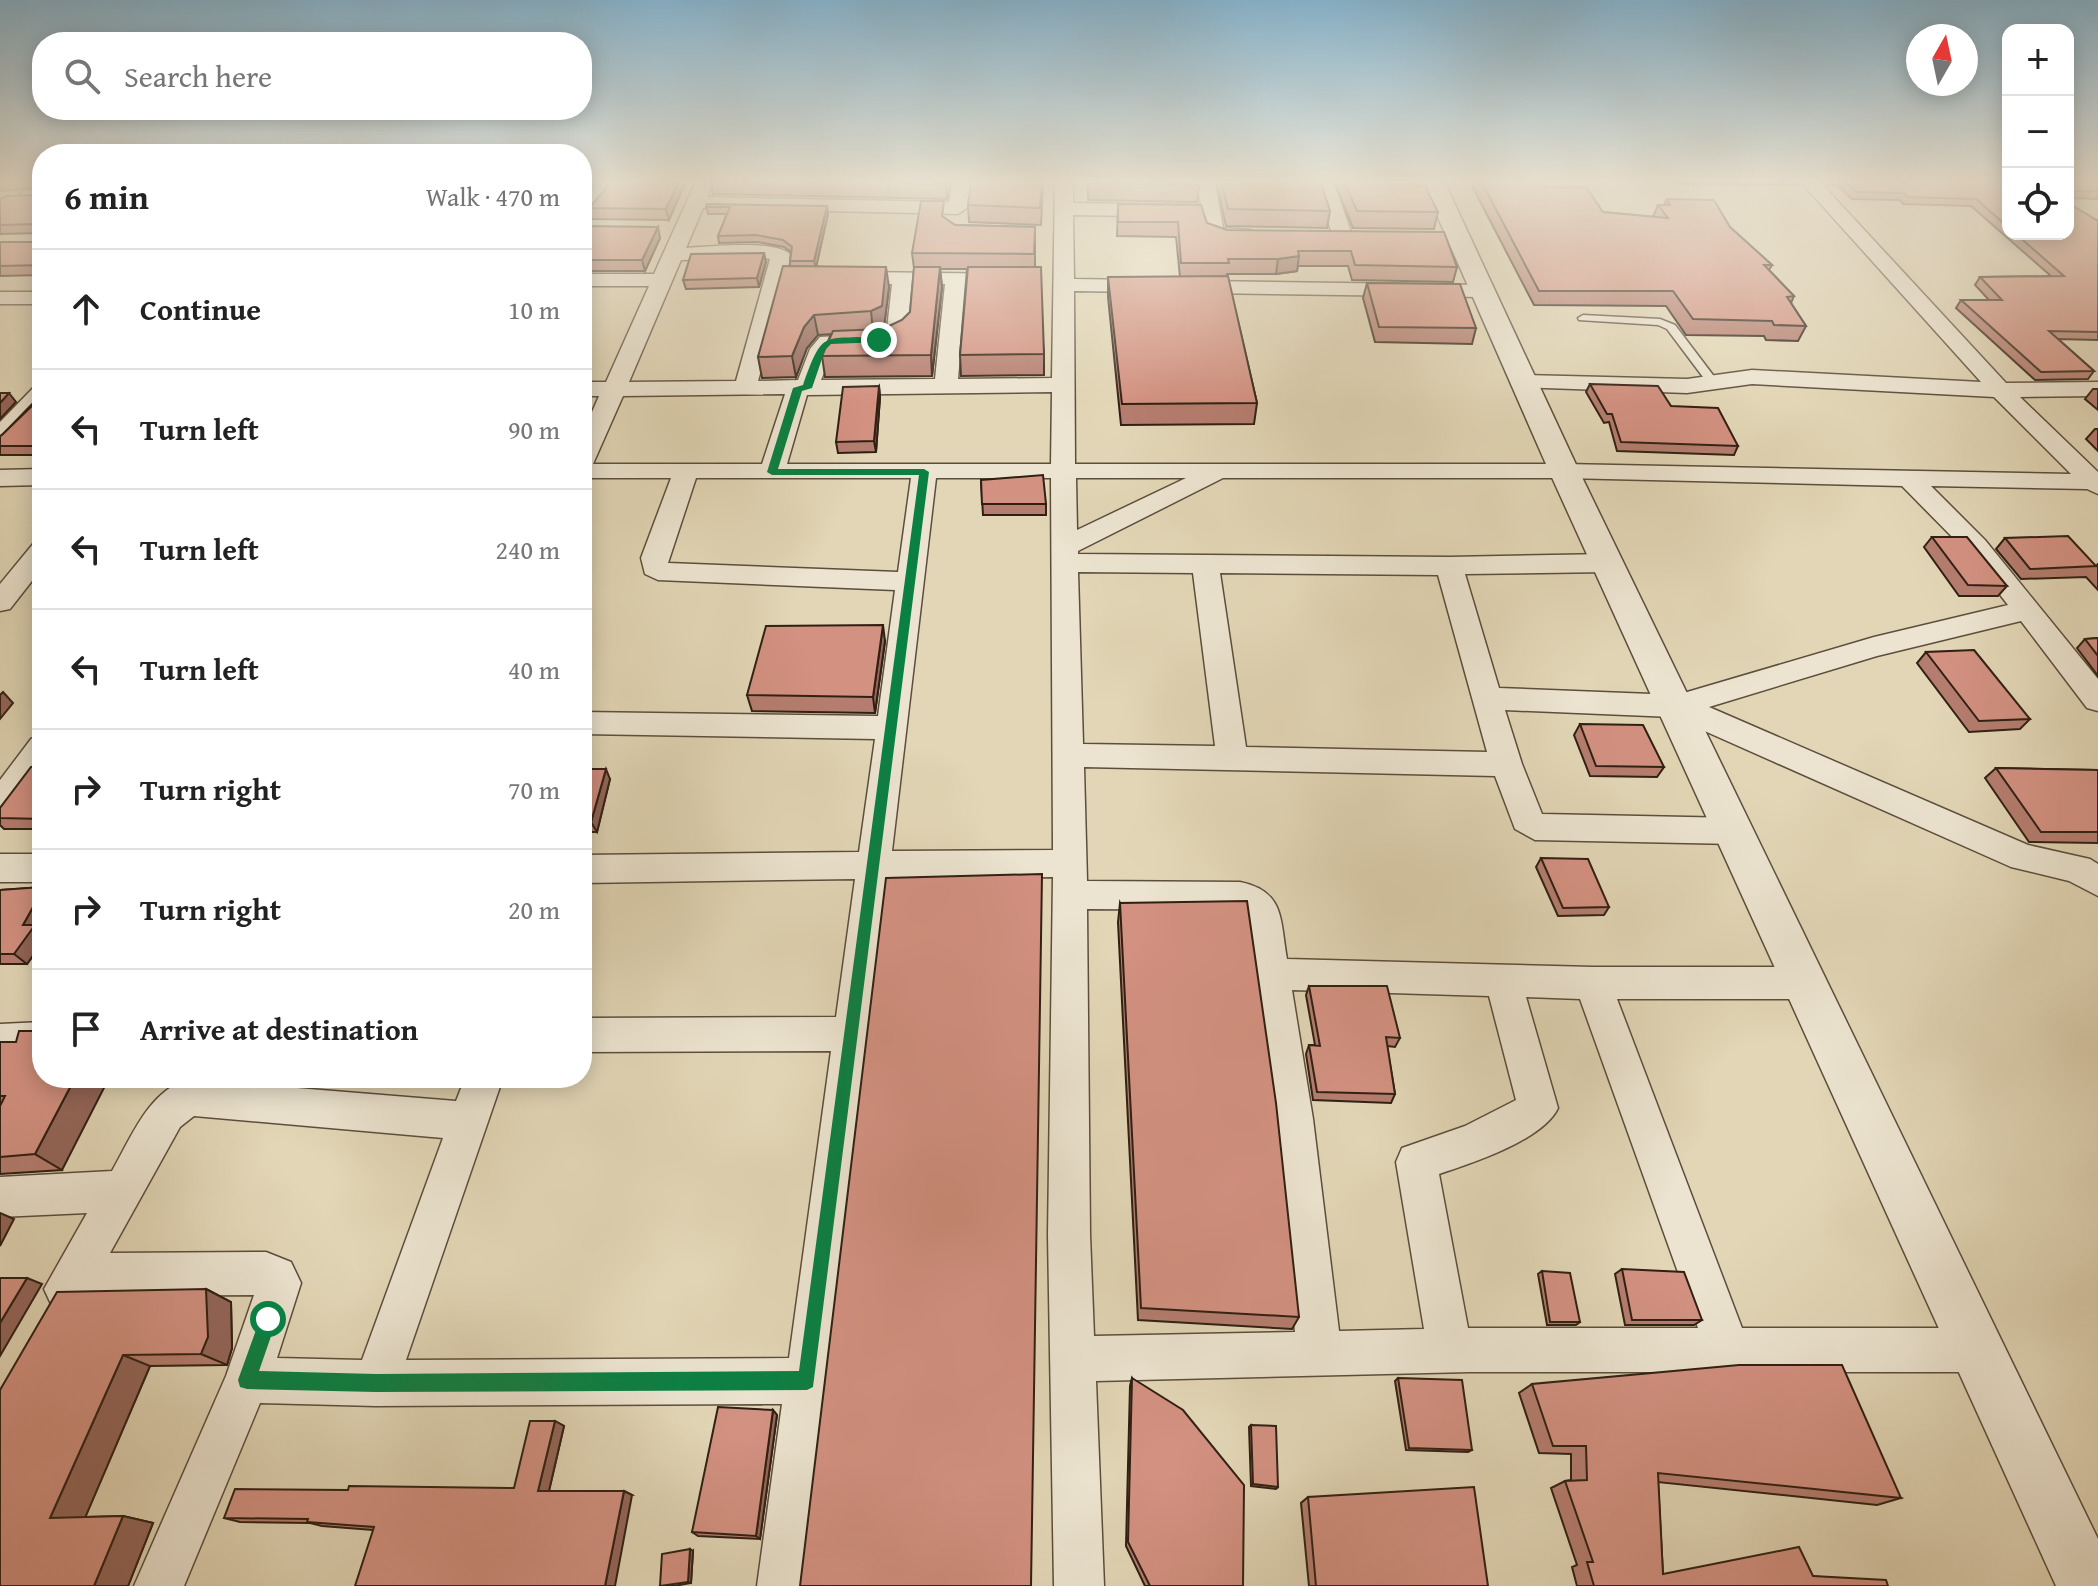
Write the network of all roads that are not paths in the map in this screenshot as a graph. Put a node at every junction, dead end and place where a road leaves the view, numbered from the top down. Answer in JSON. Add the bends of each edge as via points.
{"nodes":[{"id":1,"x":672,"y":255,"type":"edge"},
{"id":2,"x":778,"y":255,"type":"edge"},
{"id":3,"x":1056,"y":255,"type":"edge"},
{"id":4,"x":1248,"y":255,"type":"edge"},
{"id":5,"x":1456,"y":255,"type":"edge"},
{"id":6,"x":1877,"y":255,"type":"edge"},
{"id":7,"x":1252,"y":273,"type":"junction"},
{"id":8,"x":775,"y":277,"type":"junction"},
{"id":9,"x":903,"y":278,"type":"junction"},
{"id":10,"x":956,"y":278,"type":"junction"},
{"id":11,"x":592,"y":280,"type":"edge"},
{"id":12,"x":661,"y":280,"type":"junction"},
{"id":13,"x":1053,"y":280,"type":"junction"},
{"id":14,"x":1482,"y":291,"type":"junction"},
{"id":15,"x":0,"y":298,"type":"edge"},
{"id":16,"x":32,"y":298,"type":"edge"},
{"id":17,"x":1583,"y":318,"type":"dead end"},
{"id":18,"x":1524,"y":382,"type":"junction"},
{"id":19,"x":1713,"y":383,"type":"junction"},
{"id":20,"x":1064,"y":385,"type":"junction"},
{"id":21,"x":946,"y":386,"type":"junction"},
{"id":22,"x":745,"y":388,"type":"junction"},
{"id":23,"x":802,"y":388,"type":"junction"},
{"id":24,"x":592,"y":389,"type":"edge"},
{"id":25,"x":2098,"y":389,"type":"edge"},
{"id":26,"x":616,"y":390,"type":"junction"},
{"id":27,"x":2000,"y":390,"type":"junction"},
{"id":28,"x":32,"y":396,"type":"edge"},
{"id":29,"x":0,"y":398,"type":"edge"},
{"id":30,"x":32,"y":402,"type":"edge"},
{"id":31,"x":0,"y":436,"type":"edge"},
{"id":32,"x":592,"y":441,"type":"edge"},
{"id":33,"x":592,"y":471,"type":"edge"},
{"id":34,"x":1063,"y":471,"type":"junction"},
{"id":35,"x":1564,"y":471,"type":"junction"},
{"id":36,"x":686,"y":472,"type":"junction"},
{"id":37,"x":772,"y":472,"type":"junction"},
{"id":38,"x":924,"y":472,"type":"junction"},
{"id":39,"x":1219,"y":472,"type":"junction"},
{"id":40,"x":32,"y":477,"type":"edge"},
{"id":41,"x":0,"y":478,"type":"edge"},
{"id":42,"x":1910,"y":479,"type":"junction"},
{"id":43,"x":2097,"y":484,"type":"edge"},
{"id":44,"x":1064,"y":555,"type":"junction"},
{"id":45,"x":32,"y":558,"type":"edge"},
{"id":46,"x":1205,"y":563,"type":"junction"},
{"id":47,"x":1608,"y":563,"type":"junction"},
{"id":48,"x":1449,"y":566,"type":"junction"},
{"id":49,"x":12,"y":573,"type":"edge"},
{"id":50,"x":910,"y":581,"type":"junction"},
{"id":51,"x":0,"y":602,"type":"edge"},
{"id":52,"x":2027,"y":610,"type":"junction"},
{"id":53,"x":1487,"y":698,"type":"junction"},
{"id":54,"x":2098,"y":700,"type":"edge"},
{"id":55,"x":1677,"y":706,"type":"junction"},
{"id":56,"x":592,"y":723,"type":"edge"},
{"id":57,"x":892,"y":728,"type":"junction"},
{"id":58,"x":1067,"y":755,"type":"junction"},
{"id":59,"x":1232,"y":759,"type":"junction"},
{"id":60,"x":32,"y":761,"type":"edge"},
{"id":61,"x":1506,"y":764,"type":"junction"},
{"id":62,"x":0,"y":804,"type":"edge"},
{"id":63,"x":1736,"y":831,"type":"junction"},
{"id":64,"x":875,"y":864,"type":"junction"},
{"id":65,"x":0,"y":868,"type":"edge"},
{"id":66,"x":32,"y":868,"type":"edge"},
{"id":67,"x":592,"y":869,"type":"edge"},
{"id":68,"x":1070,"y":879,"type":"junction"},
{"id":69,"x":2098,"y":882,"type":"edge"},
{"id":70,"x":1273,"y":974,"type":"junction"},
{"id":71,"x":1503,"y":981,"type":"junction"},
{"id":72,"x":1593,"y":983,"type":"junction"},
{"id":73,"x":1808,"y":983,"type":"junction"},
{"id":74,"x":851,"y":1034,"type":"junction"},
{"id":75,"x":592,"y":1035,"type":"edge"},
{"id":76,"x":32,"y":1039,"type":"edge"},
{"id":77,"x":0,"y":1041,"type":"edge"},
{"id":78,"x":480,"y":1088,"type":"edge"},
{"id":79,"x":264,"y":1090,"type":"edge"},
{"id":80,"x":468,"y":1121,"type":"junction"},
{"id":81,"x":123,"y":1191,"type":"junction"},
{"id":82,"x":0,"y":1197,"type":"edge"},
{"id":83,"x":75,"y":1275,"type":"junction"},
{"id":84,"x":44,"y":1326,"type":"edge"},
{"id":85,"x":1450,"y":1350,"type":"junction"},
{"id":86,"x":1728,"y":1350,"type":"junction"},
{"id":87,"x":1979,"y":1350,"type":"junction"},
{"id":88,"x":1320,"y":1355,"type":"junction"},
{"id":89,"x":1073,"y":1359,"type":"junction"},
{"id":90,"x":247,"y":1380,"type":"junction"},
{"id":91,"x":807,"y":1381,"type":"junction"},
{"id":92,"x":376,"y":1383,"type":"junction"},
{"id":93,"x":159,"y":1586,"type":"edge"},
{"id":94,"x":782,"y":1586,"type":"edge"},
{"id":95,"x":1079,"y":1586,"type":"edge"},
{"id":96,"x":2088,"y":1586,"type":"edge"}],
"edges":[{"from":1,"to":12,"type":"street"},
{"from":2,"to":8,"type":"street"},
{"from":3,"to":13,"type":"street"},
{"from":4,"to":7,"type":"street"},
{"from":5,"to":14,"type":"street"},
{"from":6,"to":27,"type":"street"},
{"from":7,"to":13,"type":"street"},
{"from":7,"to":14,"type":"street"},
{"from":8,"to":9,"type":"street"},
{"from":8,"to":22,"type":"street"},
{"from":9,"to":10,"type":"street"},
{"from":9,"to":23,"type":"street","via":[[894,337],[828,342]]},
{"from":10,"to":13,"type":"street"},
{"from":10,"to":21,"type":"street"},
{"from":11,"to":12,"type":"street"},
{"from":12,"to":26,"type":"street"},
{"from":13,"to":20,"type":"street"},
{"from":14,"to":18,"type":"street"},
{"from":15,"to":16,"type":"street"},
{"from":17,"to":19,"type":"lane","via":[[1647,320],[1671,327]]},
{"from":18,"to":19,"type":"street"},
{"from":18,"to":35,"type":"street"},
{"from":19,"to":27,"type":"street","via":[[1752,377]]},
{"from":20,"to":21,"type":"street"},
{"from":20,"to":34,"type":"street"},
{"from":21,"to":23,"type":"street"},
{"from":22,"to":23,"type":"street"},
{"from":22,"to":26,"type":"street"},
{"from":23,"to":37,"type":"street"},
{"from":24,"to":26,"type":"street"},
{"from":25,"to":27,"type":"street"},
{"from":26,"to":32,"type":"street"},
{"from":27,"to":43,"type":"street"},
{"from":28,"to":29,"type":"street"},
{"from":30,"to":31,"type":"street"},
{"from":33,"to":36,"type":"street"},
{"from":34,"to":38,"type":"street"},
{"from":34,"to":39,"type":"street"},
{"from":34,"to":44,"type":"street"},
{"from":35,"to":39,"type":"street"},
{"from":35,"to":42,"type":"street"},
{"from":35,"to":47,"type":"street"},
{"from":36,"to":37,"type":"street"},
{"from":36,"to":50,"type":"street","via":[[654,558],[655,568],[668,574]]},
{"from":37,"to":38,"type":"street"},
{"from":38,"to":50,"type":"street"},
{"from":39,"to":44,"type":"street"},
{"from":40,"to":41,"type":"street"},
{"from":42,"to":43,"type":"street"},
{"from":42,"to":52,"type":"street","via":[[1976,546]]},
{"from":44,"to":46,"type":"street"},
{"from":44,"to":58,"type":"street"},
{"from":45,"to":49,"type":"street"},
{"from":46,"to":48,"type":"street"},
{"from":46,"to":59,"type":"street"},
{"from":47,"to":48,"type":"street"},
{"from":47,"to":55,"type":"street"},
{"from":48,"to":53,"type":"street"},
{"from":49,"to":51,"type":"street"},
{"from":50,"to":57,"type":"street"},
{"from":52,"to":54,"type":"street"},
{"from":52,"to":55,"type":"street","via":[[1874,647]]},
{"from":53,"to":55,"type":"street"},
{"from":53,"to":61,"type":"street"},
{"from":55,"to":63,"type":"street"},
{"from":55,"to":69,"type":"street","via":[[2009,851],[2078,869]]},
{"from":56,"to":57,"type":"street"},
{"from":57,"to":64,"type":"street"},
{"from":58,"to":59,"type":"street"},
{"from":58,"to":68,"type":"street"},
{"from":59,"to":61,"type":"street"},
{"from":60,"to":62,"type":"street"},
{"from":61,"to":63,"type":"street","via":[[1527,820],[1535,827]]},
{"from":63,"to":73,"type":"street"},
{"from":64,"to":67,"type":"street"},
{"from":64,"to":68,"type":"street"},
{"from":64,"to":74,"type":"street"},
{"from":65,"to":66,"type":"street"},
{"from":68,"to":70,"type":"street","via":[[1250,898],[1261,907]]},
{"from":68,"to":89,"type":"street"},
{"from":70,"to":71,"type":"street"},
{"from":70,"to":88,"type":"street"},
{"from":71,"to":72,"type":"street"},
{"from":71,"to":85,"type":"street","via":[[1538,1108],[1510,1127],[1416,1162]]},
{"from":72,"to":73,"type":"street"},
{"from":72,"to":86,"type":"street"},
{"from":73,"to":87,"type":"street"},
{"from":74,"to":75,"type":"street"},
{"from":74,"to":91,"type":"street"},
{"from":76,"to":77,"type":"street"},
{"from":78,"to":80,"type":"street"},
{"from":79,"to":80,"type":"street"},
{"from":79,"to":81,"type":"street","via":[[177,1102]]},
{"from":80,"to":92,"type":"street"},
{"from":81,"to":82,"type":"street"},
{"from":81,"to":83,"type":"street"},
{"from":83,"to":84,"type":"street"},
{"from":83,"to":90,"type":"street","via":[[276,1277],[280,1283]]},
{"from":85,"to":86,"type":"street"},
{"from":85,"to":88,"type":"street"},
{"from":86,"to":87,"type":"street"},
{"from":87,"to":96,"type":"street"},
{"from":88,"to":89,"type":"street"},
{"from":89,"to":95,"type":"street"},
{"from":90,"to":92,"type":"street"},
{"from":90,"to":93,"type":"street"},
{"from":91,"to":92,"type":"street"},
{"from":91,"to":94,"type":"street"}]}
